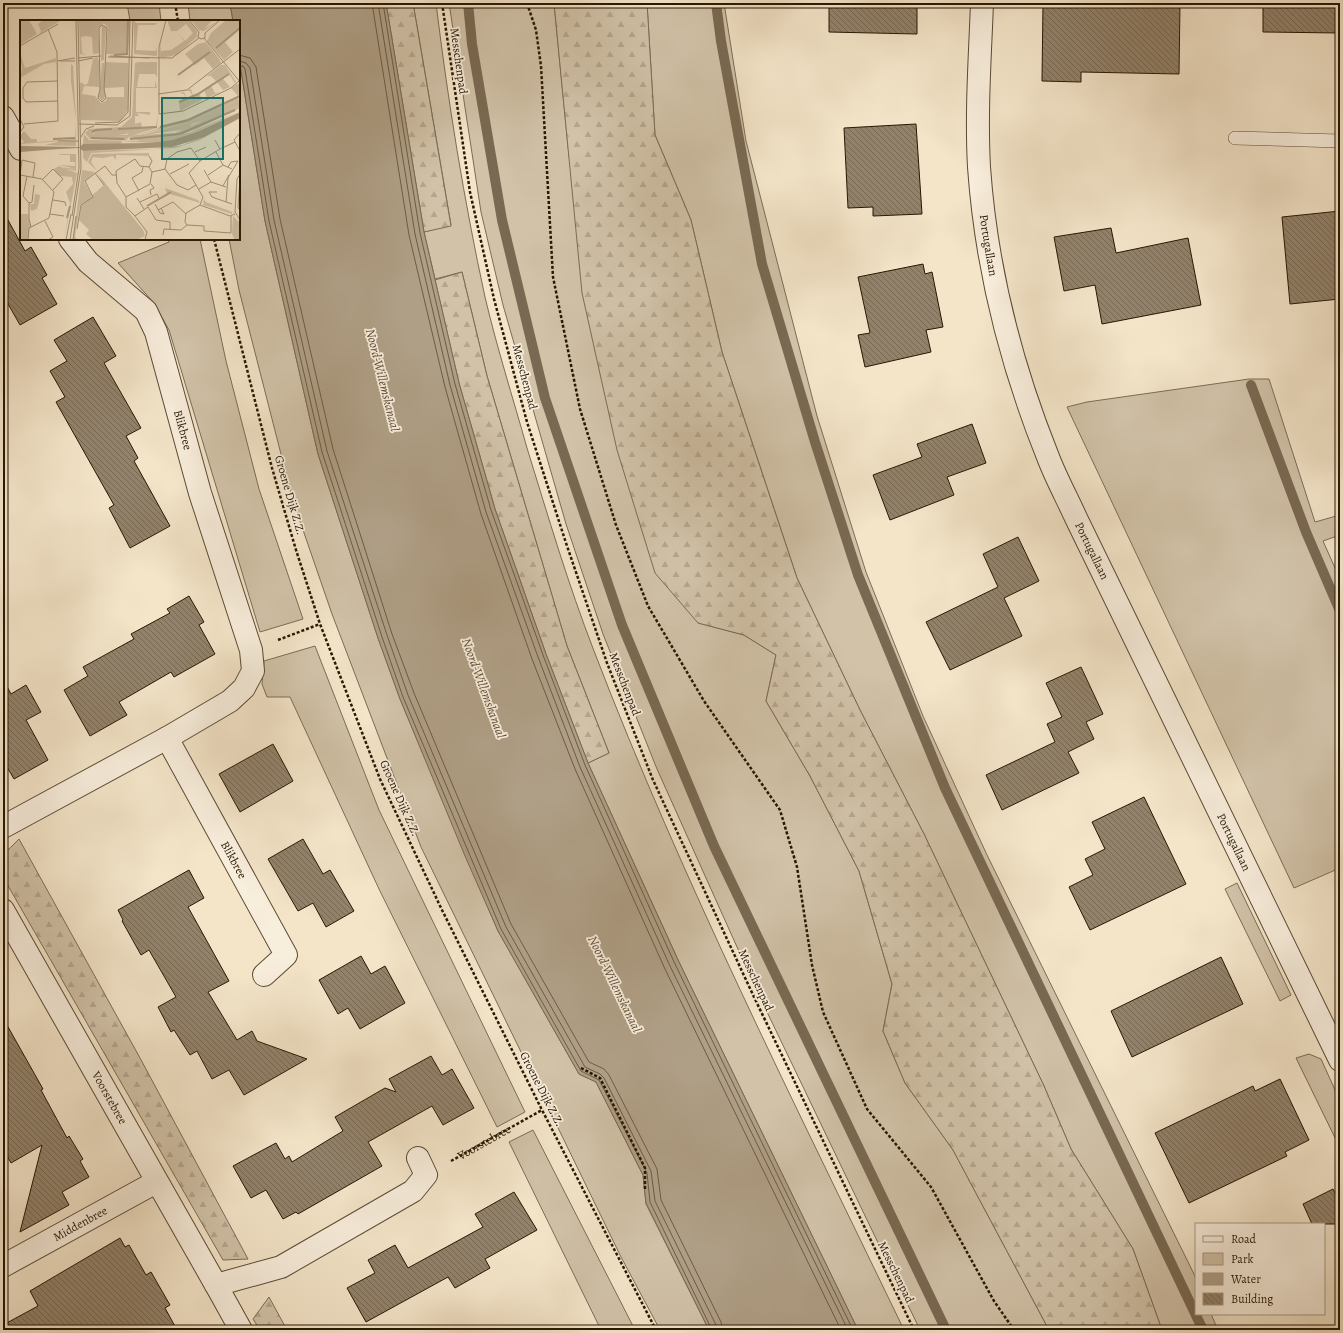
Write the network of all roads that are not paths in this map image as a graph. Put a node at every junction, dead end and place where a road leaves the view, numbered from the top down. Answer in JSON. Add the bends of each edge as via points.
{"nodes":[{"id":1,"x":982,"y":3,"type":"edge"},
{"id":2,"x":3,"y":117,"type":"edge"},
{"id":3,"x":1235,"y":138,"type":"dead end"},
{"id":4,"x":1340,"y":141,"type":"edge"},
{"id":5,"x":20,"y":147,"type":"edge"},
{"id":6,"x":71,"y":240,"type":"edge"},
{"id":7,"x":167,"y":738,"type":"junction"},
{"id":8,"x":3,"y":827,"type":"edge"},
{"id":9,"x":3,"y":910,"type":"edge"},
{"id":10,"x":264,"y":975,"type":"dead end"},
{"id":11,"x":1340,"y":1060,"type":"edge"},
{"id":12,"x":422,"y":1166,"type":"road end"},
{"id":13,"x":156,"y":1182,"type":"junction"},
{"id":14,"x":3,"y":1266,"type":"edge"},
{"id":15,"x":216,"y":1285,"type":"junction"},
{"id":16,"x":241,"y":1330,"type":"edge"}],
"edges":[{"from":1,"to":11,"type":"street","name":"Portugallaan","via":[[979,166],[994,279],[1024,392],[1048,459]]},
{"from":2,"to":5,"type":"street"},
{"from":3,"to":4,"type":"lane"},
{"from":6,"to":7,"type":"street","name":"Blikbree","via":[[88,262],[146,311],[156,332],[200,493],[251,650],[253,671],[244,688],[230,701]]},
{"from":7,"to":8,"type":"street","name":"Blikbree"},
{"from":7,"to":10,"type":"street","name":"Blikbree","via":[[286,955]]},
{"from":9,"to":13,"type":"street","name":"Voorstebree"},
{"from":12,"to":15,"type":"street","via":[[413,1191],[281,1267]]},
{"from":13,"to":14,"type":"street","name":"Middenbree"},
{"from":13,"to":15,"type":"street","name":"Voorstebree"},
{"from":15,"to":16,"type":"street","name":"Voorstebree"}]}
